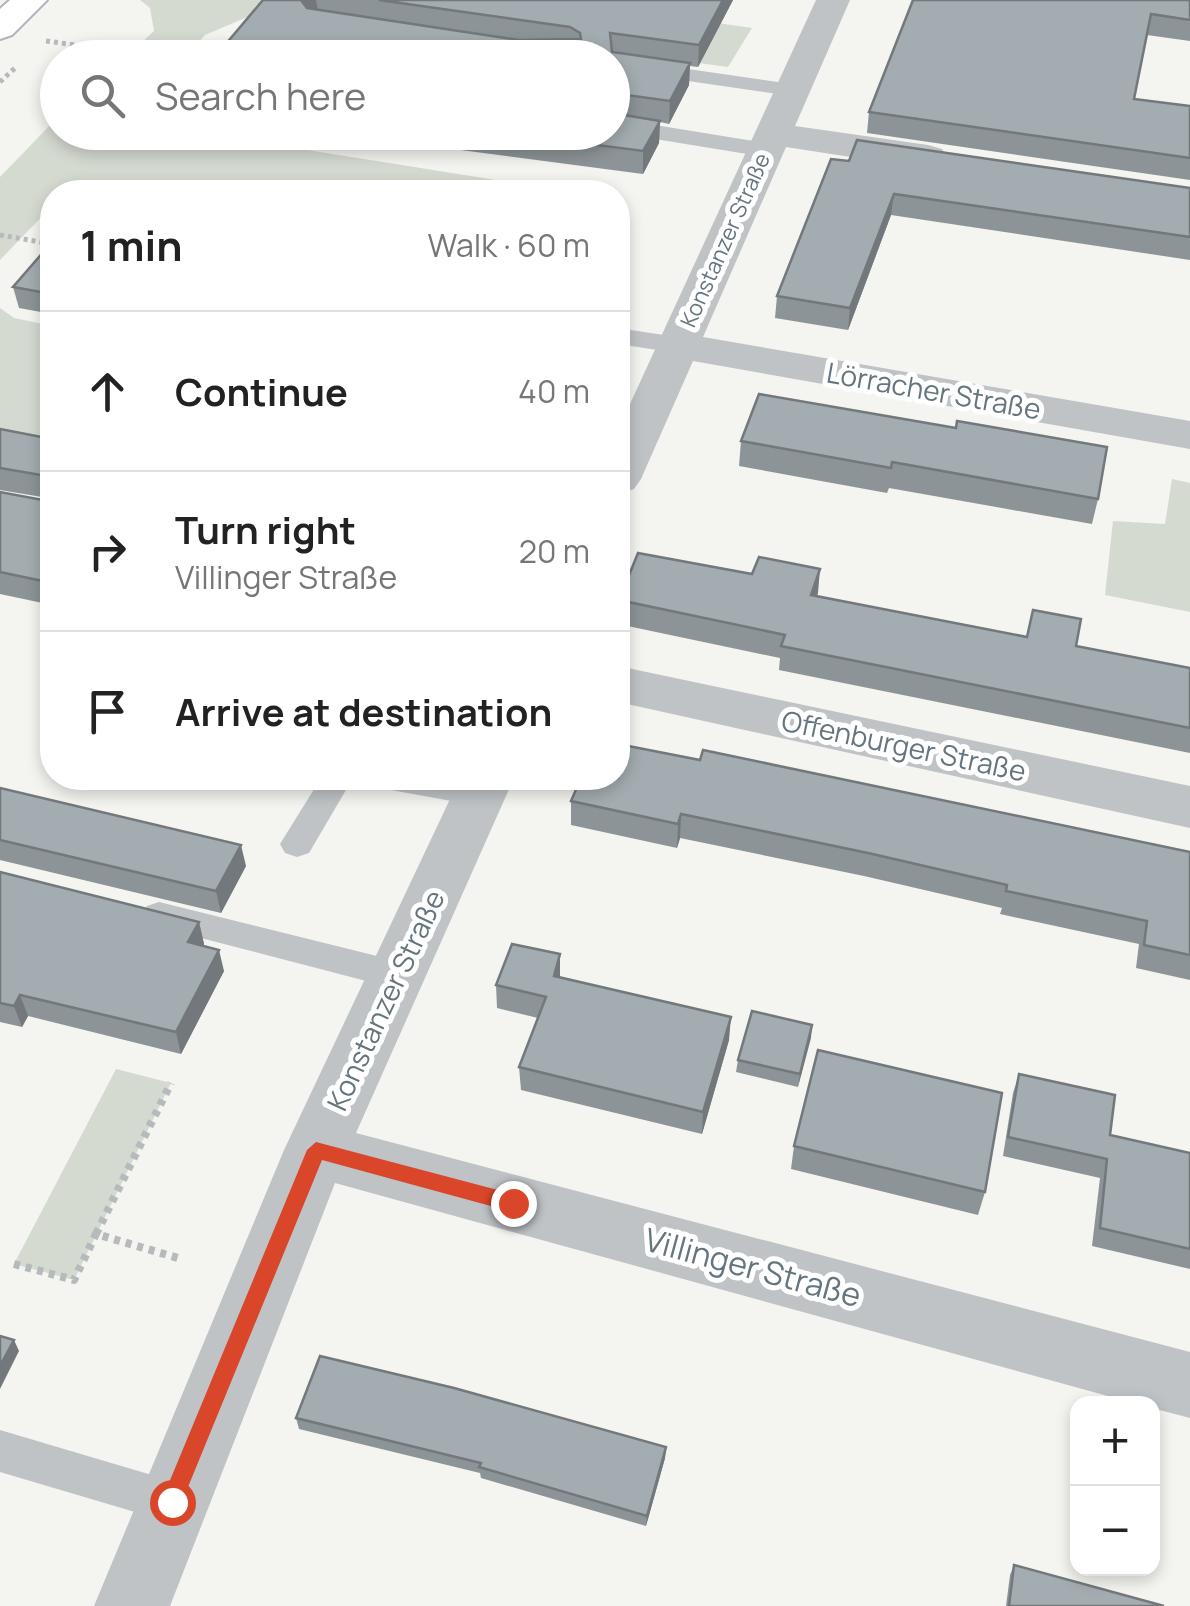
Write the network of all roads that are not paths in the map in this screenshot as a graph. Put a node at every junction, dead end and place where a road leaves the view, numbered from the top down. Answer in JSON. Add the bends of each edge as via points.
{"nodes":[{"id":1,"x":30,"y":0,"type":"edge"},
{"id":2,"x":832,"y":0,"type":"edge"},
{"id":3,"x":0,"y":28,"type":"edge"},
{"id":4,"x":630,"y":67,"type":"edge"},
{"id":5,"x":792,"y":90,"type":"junction"},
{"id":6,"x":630,"y":127,"type":"edge"},
{"id":7,"x":769,"y":142,"type":"junction"},
{"id":8,"x":962,"y":162,"type":"edge"},
{"id":9,"x":630,"y":338,"type":"edge"},
{"id":10,"x":678,"y":346,"type":"junction"},
{"id":11,"x":1190,"y":434,"type":"edge"},
{"id":12,"x":630,"y":452,"type":"edge"},
{"id":13,"x":630,"y":687,"type":"edge"},
{"id":14,"x":330,"y":790,"type":"edge"},
{"id":15,"x":481,"y":790,"type":"edge"},
{"id":16,"x":1190,"y":807,"type":"edge"},
{"id":17,"x":297,"y":844,"type":"dead end"},
{"id":18,"x":133,"y":908,"type":"edge"},
{"id":19,"x":397,"y":975,"type":"junction"},
{"id":20,"x":316,"y":1150,"type":"junction"},
{"id":21,"x":1190,"y":1384,"type":"edge"},
{"id":22,"x":0,"y":1451,"type":"edge"},
{"id":23,"x":172,"y":1502,"type":"junction"},
{"id":24,"x":132,"y":1606,"type":"edge"}],
"edges":[{"from":1,"to":3,"type":"main road"},
{"from":2,"to":5,"type":"street","name":"Konstanzer Straße"},
{"from":4,"to":5,"type":"lane"},
{"from":5,"to":7,"type":"street","name":"Konstanzer Straße"},
{"from":6,"to":7,"type":"lane"},
{"from":7,"to":8,"type":"street"},
{"from":7,"to":10,"type":"street","name":"Konstanzer Straße"},
{"from":9,"to":10,"type":"lane"},
{"from":10,"to":11,"type":"street","name":"Lörracher Straße"},
{"from":10,"to":12,"type":"street","name":"Konstanzer Straße"},
{"from":13,"to":16,"type":"street","name":"Offenburger Straße"},
{"from":14,"to":17,"type":"lane"},
{"from":15,"to":19,"type":"street","name":"Konstanzer Straße"},
{"from":18,"to":19,"type":"lane"},
{"from":19,"to":20,"type":"street","name":"Konstanzer Straße"},
{"from":20,"to":21,"type":"street","name":"Villinger Straße"},
{"from":20,"to":23,"type":"street","name":"Konstanzer Straße"},
{"from":22,"to":23,"type":"lane"},
{"from":23,"to":24,"type":"street","name":"Konstanzer Straße"}]}
